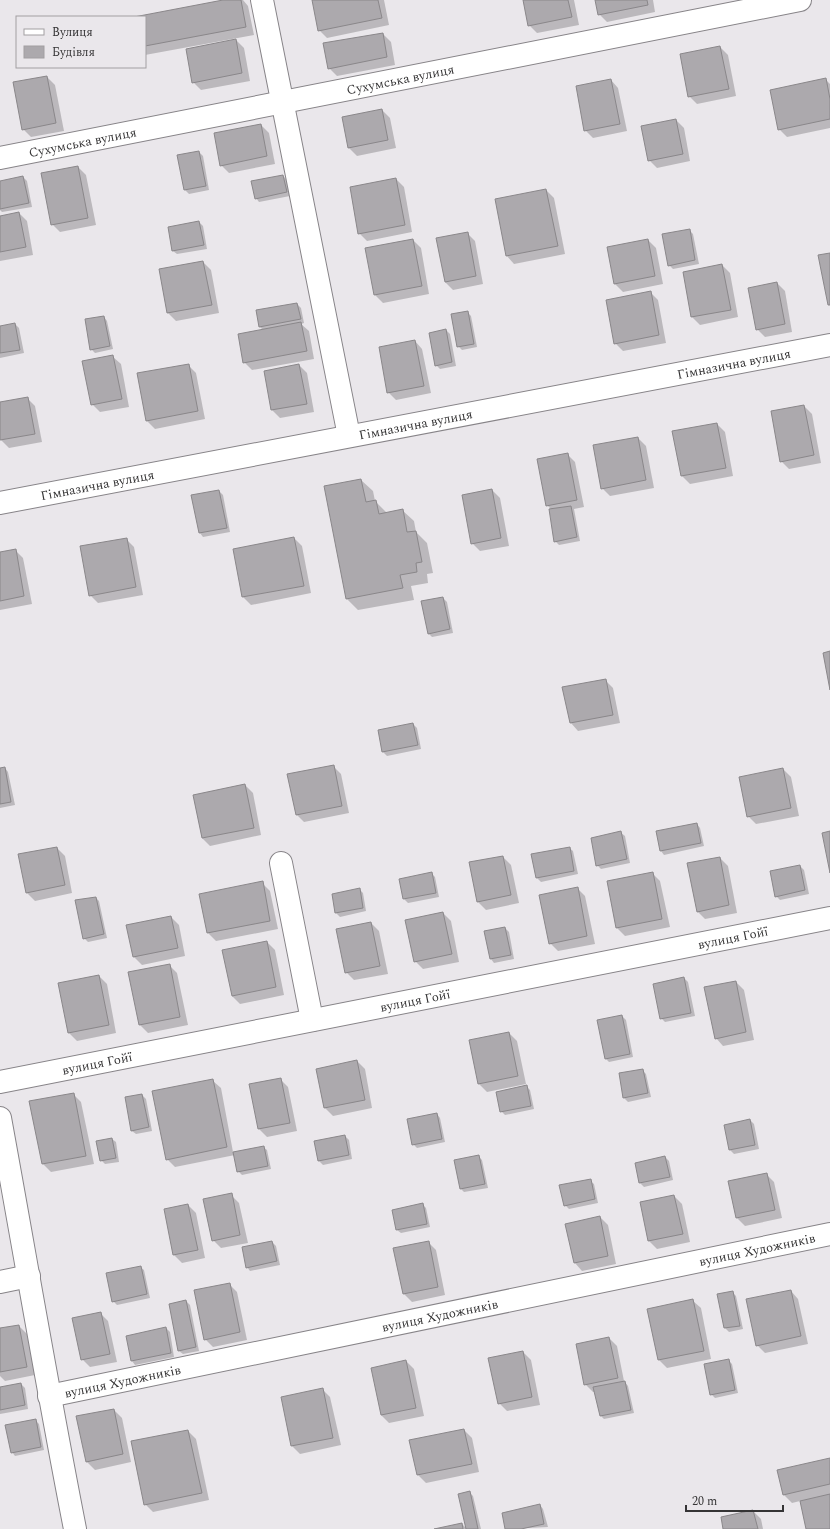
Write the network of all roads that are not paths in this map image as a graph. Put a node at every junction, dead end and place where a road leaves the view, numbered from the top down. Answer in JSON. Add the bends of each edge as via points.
{"nodes":[{"id":1,"x":262,"y":0,"type":"edge"},
{"id":2,"x":800,"y":0,"type":"edge"},
{"id":3,"x":283,"y":102,"type":"junction"},
{"id":4,"x":0,"y":158,"type":"edge"},
{"id":5,"x":830,"y":345,"type":"edge"},
{"id":6,"x":349,"y":436,"type":"junction"},
{"id":7,"x":0,"y":503,"type":"edge"},
{"id":8,"x":282,"y":863,"type":"dead end"},
{"id":9,"x":830,"y":918,"type":"edge"},
{"id":10,"x":312,"y":1020,"type":"junction"},
{"id":11,"x":0,"y":1082,"type":"edge"},
{"id":12,"x":0,"y":1118,"type":"edge"},
{"id":13,"x":830,"y":1234,"type":"edge"},
{"id":14,"x":30,"y":1276,"type":"junction"},
{"id":15,"x":0,"y":1282,"type":"edge"},
{"id":16,"x":49,"y":1396,"type":"junction"},
{"id":17,"x":74,"y":1529,"type":"edge"}],
"edges":[{"from":1,"to":3,"type":"street"},
{"from":2,"to":3,"type":"street","name":"Сухумська вулиця"},
{"from":3,"to":4,"type":"street","name":"Сухумська вулиця"},
{"from":3,"to":6,"type":"street"},
{"from":5,"to":6,"type":"street","name":"Гімназична вулиця"},
{"from":6,"to":7,"type":"street","name":"Гімназична вулиця"},
{"from":8,"to":10,"type":"street"},
{"from":9,"to":10,"type":"street","name":"вулиця Гойї"},
{"from":10,"to":11,"type":"street","name":"вулиця Гойї"},
{"from":12,"to":14,"type":"street"},
{"from":13,"to":16,"type":"street","name":"вулиця Художників"},
{"from":14,"to":15,"type":"street"},
{"from":14,"to":16,"type":"street"},
{"from":16,"to":17,"type":"street"}]}
